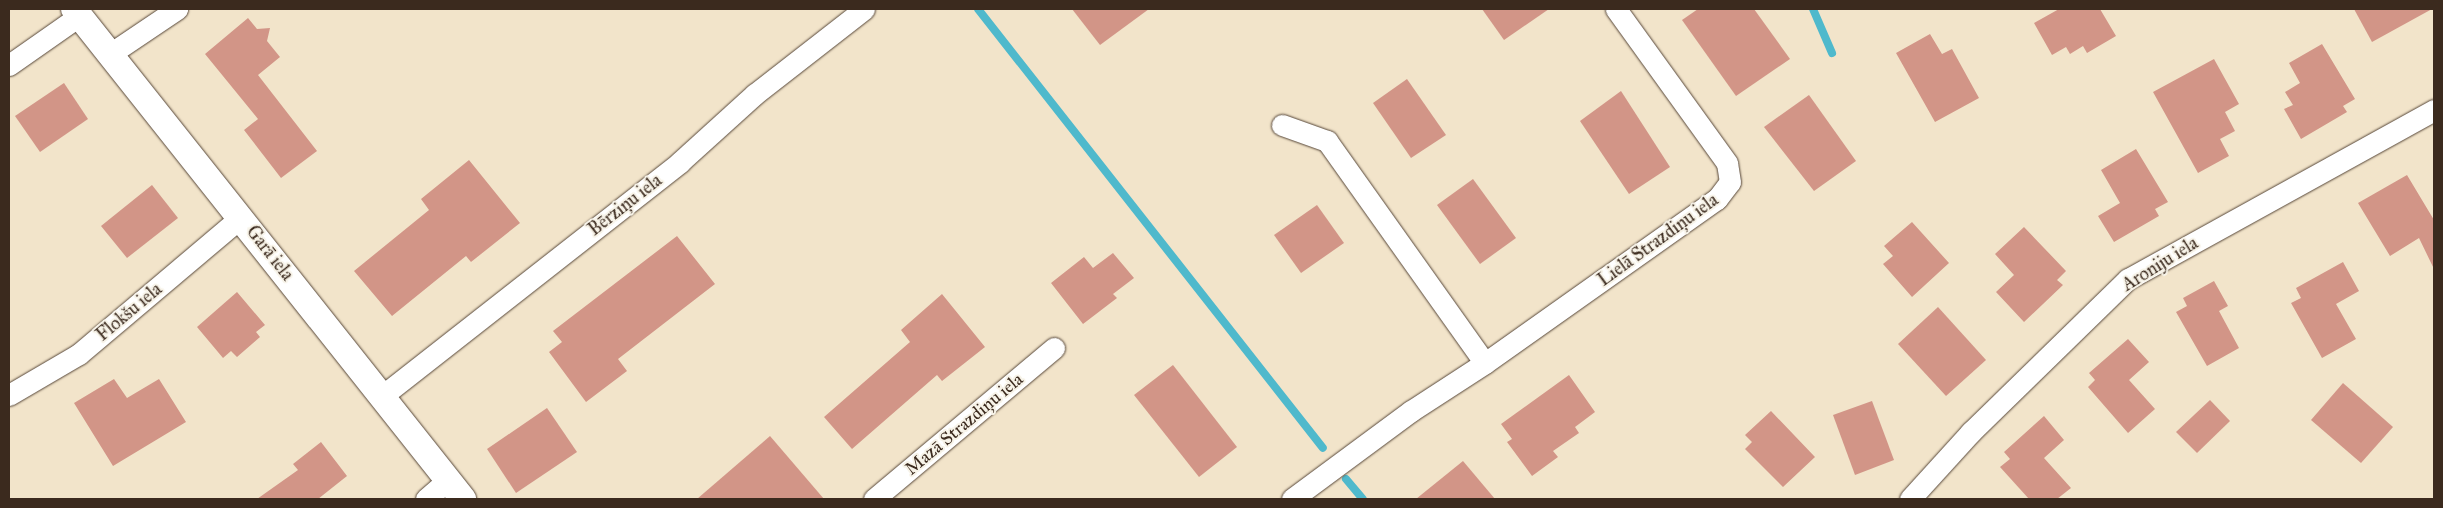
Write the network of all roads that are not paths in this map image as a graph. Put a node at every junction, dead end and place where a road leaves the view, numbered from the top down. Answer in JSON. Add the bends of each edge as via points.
{"nodes":[{"id":1,"x":177,"y":9,"type":"edge"},
{"id":2,"x":864,"y":9,"type":"edge"},
{"id":3,"x":1616,"y":9,"type":"edge"},
{"id":4,"x":76,"y":12,"type":"edge"},
{"id":5,"x":110,"y":54,"type":"junction"},
{"id":6,"x":9,"y":65,"type":"edge"},
{"id":7,"x":2434,"y":110,"type":"edge"},
{"id":8,"x":1282,"y":125,"type":"dead end"},
{"id":9,"x":241,"y":216,"type":"junction"},
{"id":10,"x":1054,"y":348,"type":"dead end"},
{"id":11,"x":1485,"y":363,"type":"junction"},
{"id":12,"x":9,"y":395,"type":"edge"},
{"id":13,"x":382,"y":396,"type":"junction"},
{"id":14,"x":455,"y":490,"type":"edge"},
{"id":15,"x":426,"y":499,"type":"edge"},
{"id":16,"x":874,"y":499,"type":"edge"},
{"id":17,"x":1292,"y":499,"type":"edge"},
{"id":18,"x":1910,"y":499,"type":"edge"}],
"edges":[{"from":1,"to":5,"type":"street"},
{"from":2,"to":13,"type":"street","name":"Bērziņu iela","via":[[755,94],[680,162]]},
{"from":3,"to":11,"type":"street","name":"Lielā Strazdiņu iela","via":[[1727,162],[1730,182],[1717,199]]},
{"from":4,"to":5,"type":"street","name":"Garā iela"},
{"from":4,"to":6,"type":"street"},
{"from":5,"to":9,"type":"street","name":"Garā iela"},
{"from":7,"to":18,"type":"street","name":"Aroniju iela","via":[[2128,279],[1971,432]]},
{"from":8,"to":11,"type":"street","via":[[1327,141]]},
{"from":9,"to":12,"type":"street","name":"Flokšu iela","via":[[79,354]]},
{"from":9,"to":13,"type":"street","name":"Garā iela"},
{"from":10,"to":16,"type":"street","name":"Mazā Strazdiņu iela"},
{"from":11,"to":17,"type":"street","name":"Lielā Strazdiņu iela","via":[[1411,412]]},
{"from":13,"to":14,"type":"street","name":"Garā iela"},
{"from":14,"to":15,"type":"street"}]}
